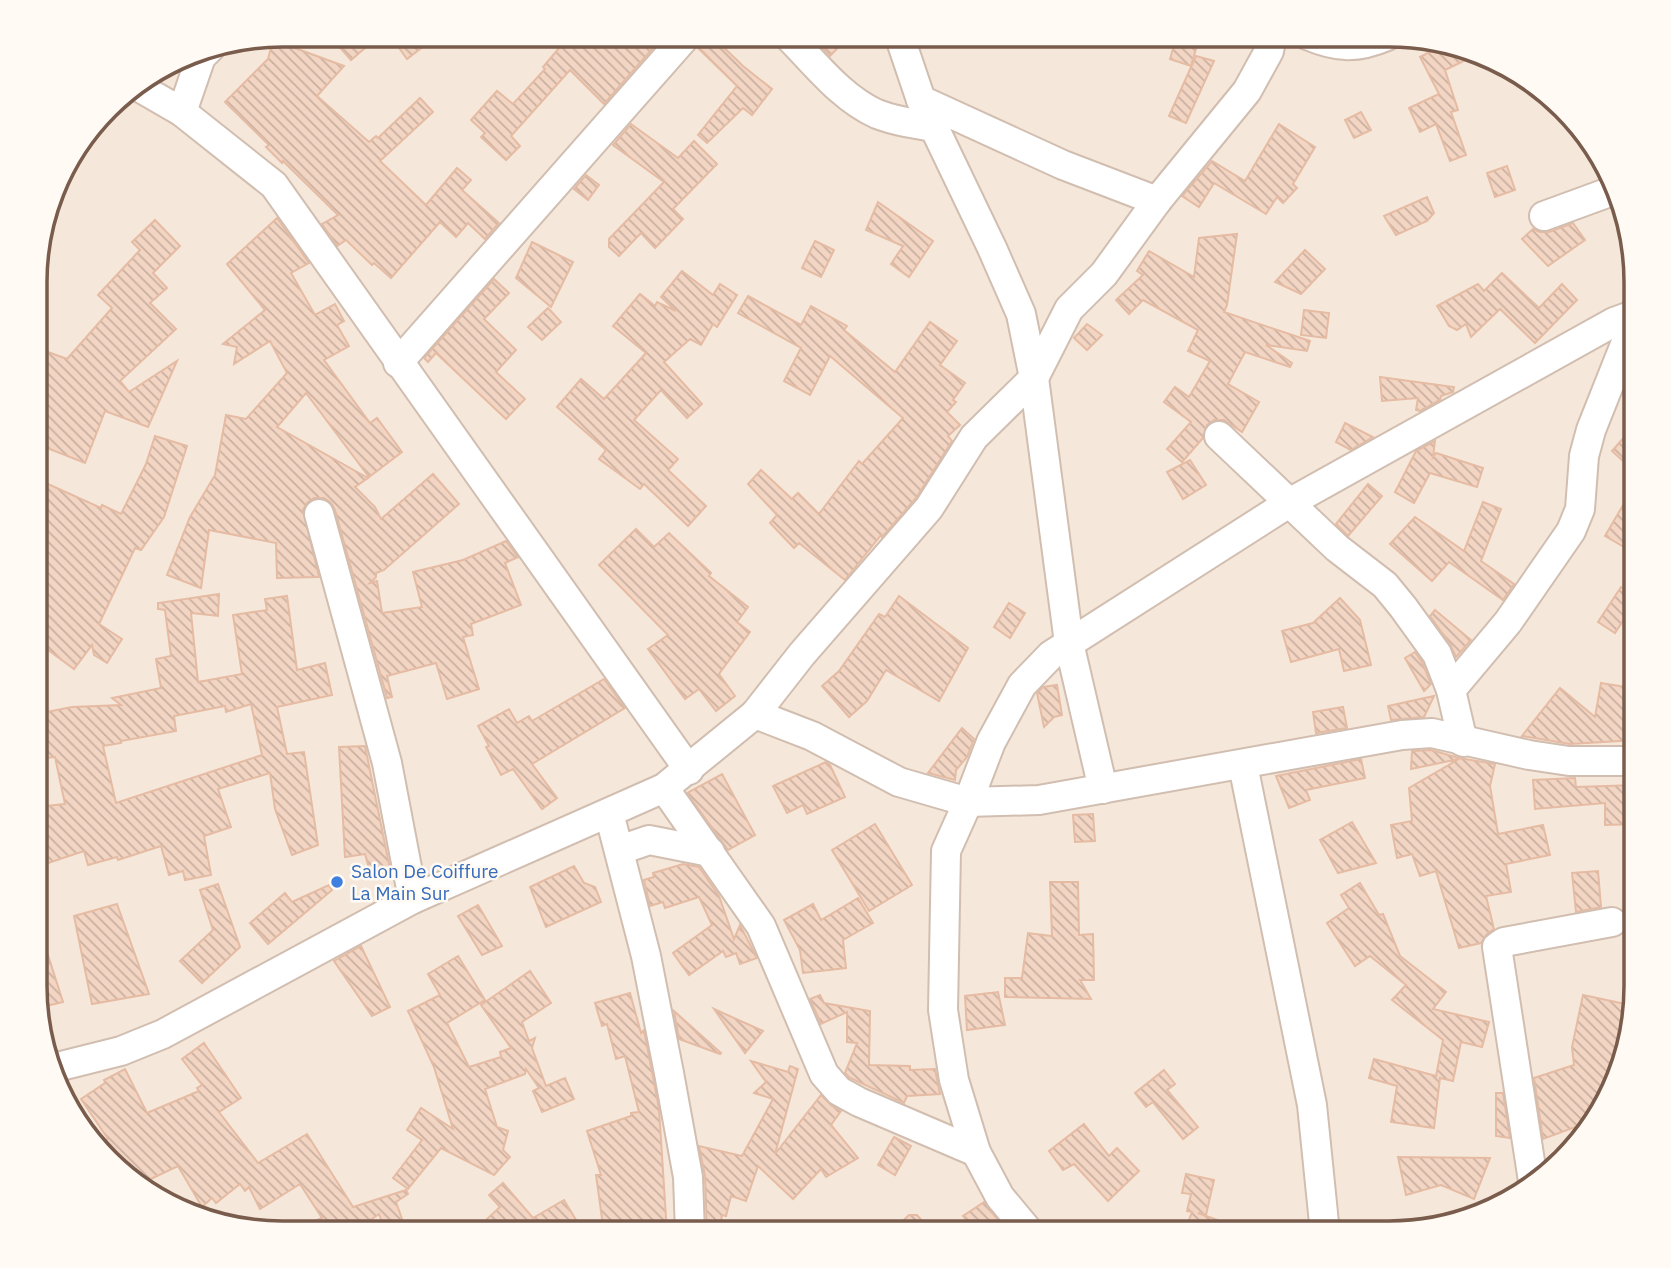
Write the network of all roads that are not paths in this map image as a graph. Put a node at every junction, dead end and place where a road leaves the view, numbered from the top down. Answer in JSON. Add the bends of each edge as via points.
{"nodes":[{"id":1,"x":676,"y":48,"type":"edge"},
{"id":2,"x":801,"y":48,"type":"edge"},
{"id":3,"x":903,"y":48,"type":"edge"},
{"id":4,"x":1270,"y":48,"type":"edge"},
{"id":5,"x":199,"y":63,"type":"edge"},
{"id":6,"x":146,"y":92,"type":"edge"},
{"id":7,"x":921,"y":100,"type":"junction"},
{"id":8,"x":182,"y":112,"type":"junction"},
{"id":9,"x":934,"y":127,"type":"junction"},
{"id":10,"x":1606,"y":193,"type":"edge"},
{"id":11,"x":1157,"y":201,"type":"junction"},
{"id":12,"x":1544,"y":216,"type":"dead end"},
{"id":13,"x":1624,"y":319,"type":"edge"},
{"id":14,"x":1624,"y":347,"type":"edge"},
{"id":15,"x":398,"y":363,"type":"junction"},
{"id":16,"x":1034,"y":378,"type":"junction"},
{"id":17,"x":1219,"y":436,"type":"dead end"},
{"id":18,"x":1289,"y":503,"type":"junction"},
{"id":19,"x":319,"y":514,"type":"dead end"},
{"id":20,"x":1069,"y":643,"type":"junction"},
{"id":21,"x":1451,"y":690,"type":"junction"},
{"id":22,"x":755,"y":714,"type":"junction"},
{"id":23,"x":1463,"y":742,"type":"junction"},
{"id":24,"x":1623,"y":761,"type":"edge"},
{"id":25,"x":1243,"y":765,"type":"junction"},
{"id":26,"x":689,"y":770,"type":"junction"},
{"id":27,"x":664,"y":788,"type":"junction"},
{"id":28,"x":1103,"y":789,"type":"junction"},
{"id":29,"x":968,"y":802,"type":"junction"},
{"id":30,"x":609,"y":813,"type":"junction"},
{"id":31,"x":620,"y":850,"type":"junction"},
{"id":32,"x":710,"y":852,"type":"junction"},
{"id":33,"x":413,"y":899,"type":"junction"},
{"id":34,"x":1612,"y":922,"type":"dead end"},
{"id":35,"x":62,"y":1066,"type":"edge"},
{"id":36,"x":976,"y":1152,"type":"junction"},
{"id":37,"x":1532,"y":1172,"type":"edge"},
{"id":38,"x":690,"y":1220,"type":"edge"},
{"id":39,"x":1020,"y":1221,"type":"edge"},
{"id":40,"x":1324,"y":1221,"type":"edge"}],
"edges":[{"from":1,"to":15,"type":"street"},
{"from":2,"to":9,"type":"street","via":[[850,99],[898,121]]},
{"from":3,"to":7,"type":"street"},
{"from":4,"to":11,"type":"street","via":[[1247,91]]},
{"from":5,"to":8,"type":"street"},
{"from":6,"to":8,"type":"street"},
{"from":7,"to":9,"type":"street"},
{"from":7,"to":11,"type":"street","via":[[1063,165]]},
{"from":8,"to":15,"type":"street","via":[[274,185]]},
{"from":9,"to":16,"type":"street","via":[[1021,314]]},
{"from":10,"to":12,"type":"street"},
{"from":11,"to":16,"type":"street","via":[[1104,274],[1069,309]]},
{"from":13,"to":18,"type":"street"},
{"from":14,"to":21,"type":"street","via":[[1591,430],[1580,509],[1571,531],[1508,622]]},
{"from":15,"to":26,"type":"street"},
{"from":16,"to":20,"type":"street"},
{"from":16,"to":22,"type":"street","via":[[974,437],[929,508]]},
{"from":17,"to":18,"type":"street"},
{"from":18,"to":20,"type":"street"},
{"from":18,"to":21,"type":"street","via":[[1385,586],[1437,654]]},
{"from":19,"to":33,"type":"street","via":[[387,763]]},
{"from":20,"to":28,"type":"street"},
{"from":20,"to":29,"type":"street","via":[[1023,685],[991,742]]},
{"from":21,"to":23,"type":"street"},
{"from":22,"to":26,"type":"street"},
{"from":22,"to":29,"type":"street","via":[[812,736],[899,782]]},
{"from":23,"to":24,"type":"street","via":[[1569,761]]},
{"from":23,"to":25,"type":"street","via":[[1433,733],[1402,735]]},
{"from":25,"to":28,"type":"street"},
{"from":25,"to":40,"type":"street","via":[[1312,1105]]},
{"from":26,"to":27,"type":"street"},
{"from":27,"to":30,"type":"street"},
{"from":27,"to":32,"type":"street"},
{"from":28,"to":29,"type":"street","via":[[1039,800]]},
{"from":29,"to":36,"type":"street","via":[[946,851],[943,1010],[954,1080]]},
{"from":30,"to":31,"type":"street"},
{"from":30,"to":33,"type":"street"},
{"from":31,"to":32,"type":"street","via":[[649,840]]},
{"from":31,"to":38,"type":"street","via":[[669,1073],[688,1177]]},
{"from":32,"to":36,"type":"street","via":[[761,926],[824,1074],[839,1091]]},
{"from":33,"to":35,"type":"street","via":[[163,1034],[121,1051]]},
{"from":34,"to":37,"type":"street","via":[[1497,947]]},
{"from":36,"to":39,"type":"street","via":[[1000,1197]]}]}
